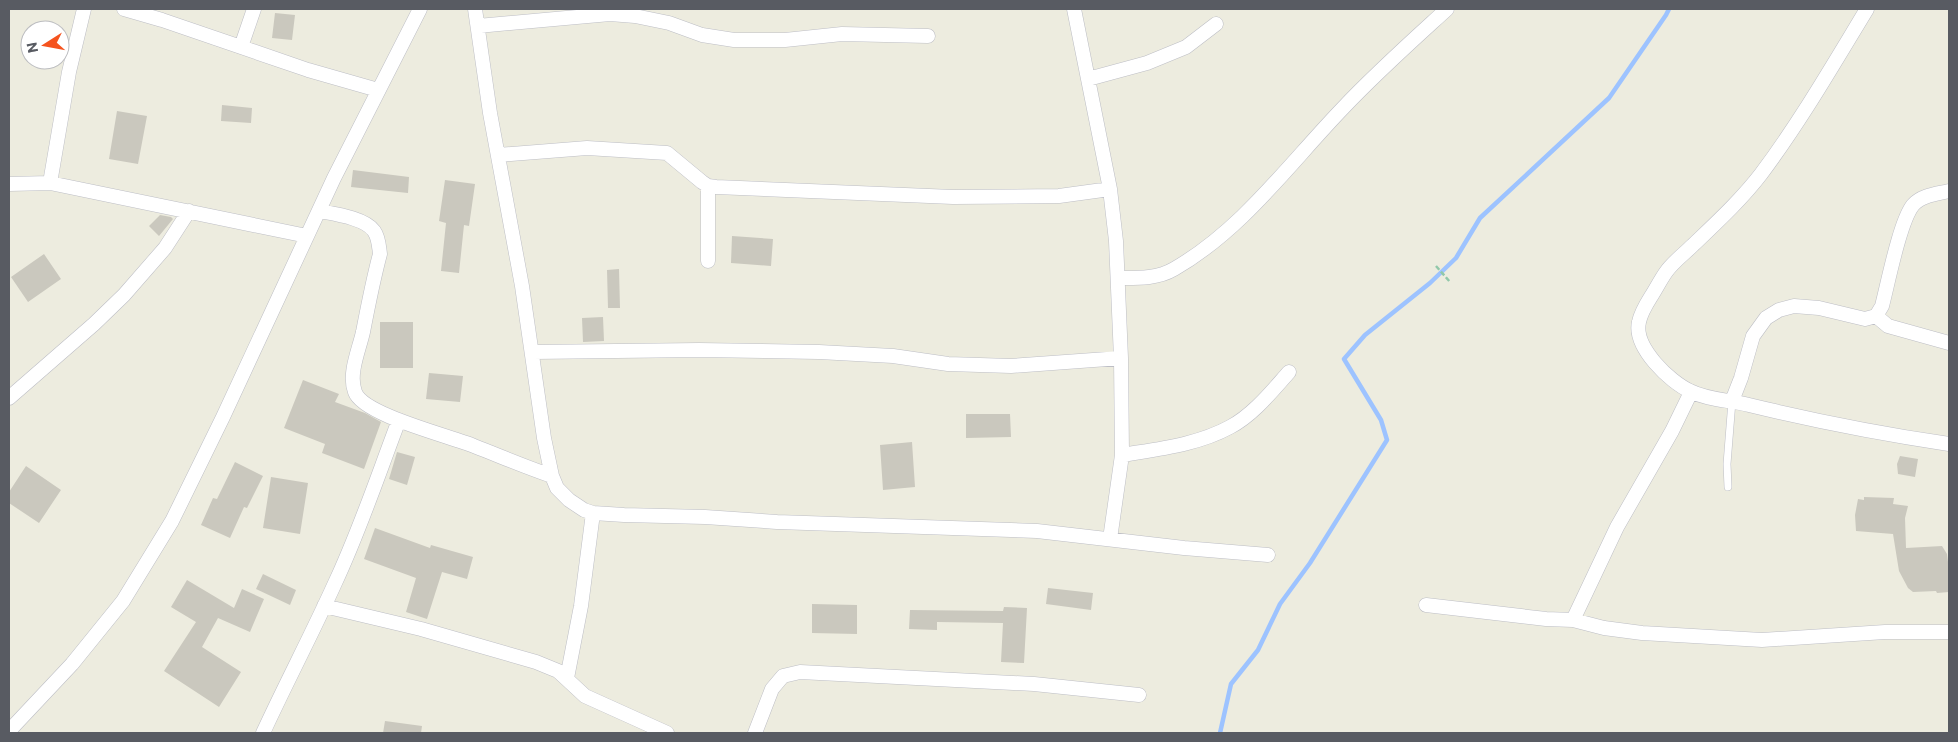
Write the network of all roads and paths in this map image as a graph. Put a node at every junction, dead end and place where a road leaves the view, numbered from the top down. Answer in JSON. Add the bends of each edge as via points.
{"nodes":[{"id":1,"x":84,"y":9,"type":"edge"},
{"id":2,"x":124,"y":9,"type":"edge"},
{"id":3,"x":254,"y":9,"type":"edge"},
{"id":4,"x":420,"y":9,"type":"edge"},
{"id":5,"x":475,"y":9,"type":"edge"},
{"id":6,"x":1074,"y":9,"type":"edge"},
{"id":7,"x":1447,"y":9,"type":"edge"},
{"id":8,"x":1867,"y":9,"type":"edge"},
{"id":9,"x":1216,"y":24,"type":"dead end"},
{"id":10,"x":478,"y":26,"type":"junction"},
{"id":11,"x":928,"y":36,"type":"dead end"},
{"id":12,"x":241,"y":47,"type":"junction"},
{"id":13,"x":1088,"y":79,"type":"junction"},
{"id":14,"x":378,"y":90,"type":"junction"},
{"id":15,"x":498,"y":154,"type":"junction"},
{"id":16,"x":50,"y":183,"type":"junction"},
{"id":17,"x":9,"y":184,"type":"edge"},
{"id":18,"x":708,"y":186,"type":"junction"},
{"id":19,"x":1110,"y":189,"type":"junction"},
{"id":20,"x":1949,"y":191,"type":"edge"},
{"id":21,"x":189,"y":211,"type":"junction"},
{"id":22,"x":319,"y":211,"type":"junction"},
{"id":23,"x":307,"y":236,"type":"junction"},
{"id":24,"x":708,"y":261,"type":"dead end"},
{"id":25,"x":1436,"y":266,"type":"dead end"},
{"id":26,"x":1118,"y":278,"type":"junction"},
{"id":27,"x":1450,"y":282,"type":"dead end"},
{"id":28,"x":1876,"y":316,"type":"junction"},
{"id":29,"x":1949,"y":343,"type":"edge"},
{"id":30,"x":532,"y":352,"type":"junction"},
{"id":31,"x":1121,"y":358,"type":"junction"},
{"id":32,"x":1289,"y":372,"type":"dead end"},
{"id":33,"x":1691,"y":392,"type":"junction"},
{"id":34,"x":9,"y":398,"type":"edge"},
{"id":35,"x":1732,"y":401,"type":"junction"},
{"id":36,"x":398,"y":420,"type":"junction"},
{"id":37,"x":1949,"y":444,"type":"edge"},
{"id":38,"x":1122,"y":455,"type":"junction"},
{"id":39,"x":552,"y":476,"type":"junction"},
{"id":40,"x":1728,"y":487,"type":"dead end"},
{"id":41,"x":593,"y":513,"type":"junction"},
{"id":42,"x":1110,"y":539,"type":"junction"},
{"id":43,"x":1268,"y":555,"type":"dead end"},
{"id":44,"x":1426,"y":605,"type":"dead end"},
{"id":45,"x":324,"y":606,"type":"junction"},
{"id":46,"x":1573,"y":620,"type":"junction"},
{"id":47,"x":1949,"y":632,"type":"edge"},
{"id":48,"x":568,"y":678,"type":"junction"},
{"id":49,"x":1140,"y":695,"type":"dead end"},
{"id":50,"x":9,"y":731,"type":"edge"},
{"id":51,"x":263,"y":733,"type":"edge"},
{"id":52,"x":667,"y":733,"type":"edge"},
{"id":53,"x":755,"y":733,"type":"edge"}],
"edges":[{"from":1,"to":16,"type":"street","via":[[69,72]]},
{"from":2,"to":12,"type":"street"},
{"from":3,"to":12,"type":"street"},
{"from":4,"to":14,"type":"street"},
{"from":5,"to":10,"type":"street"},
{"from":6,"to":13,"type":"street"},
{"from":7,"to":26,"type":"street","via":[[1342,108],[1243,217],[1207,247],[1172,271],[1146,278]]},
{"from":8,"to":33,"type":"street","via":[[1775,155],[1735,204],[1666,271],[1646,305],[1638,323],[1644,347],[1675,383]]},
{"from":9,"to":13,"type":"street","via":[[1186,47],[1148,63]]},
{"from":10,"to":11,"type":"street","via":[[610,14],[734,40],[785,40],[842,34]]},
{"from":10,"to":15,"type":"street"},
{"from":12,"to":14,"type":"street"},
{"from":13,"to":19,"type":"street"},
{"from":14,"to":22,"type":"street"},
{"from":15,"to":18,"type":"street","via":[[587,148],[667,153]]},
{"from":15,"to":30,"type":"street"},
{"from":16,"to":17,"type":"street"},
{"from":16,"to":21,"type":"street"},
{"from":18,"to":19,"type":"street","via":[[962,198],[1059,196]]},
{"from":18,"to":24,"type":"street"},
{"from":19,"to":26,"type":"street"},
{"from":20,"to":28,"type":"street","via":[[1924,198],[1905,218],[1882,306]]},
{"from":21,"to":23,"type":"street"},
{"from":21,"to":34,"type":"street","via":[[165,248],[124,295]]},
{"from":22,"to":23,"type":"street"},
{"from":22,"to":36,"type":"street","via":[[352,218],[366,225],[374,230],[379,243],[380,254],[353,383],[358,399]]},
{"from":23,"to":50,"type":"street","via":[[172,521],[123,601],[72,664]]},
{"from":25,"to":27,"type":"path"},
{"from":26,"to":31,"type":"street"},
{"from":28,"to":29,"type":"street","via":[[1888,326]]},
{"from":28,"to":35,"type":"street","via":[[1865,319],[1819,308],[1794,306],[1779,310],[1766,318],[1753,336]]},
{"from":30,"to":31,"type":"street","via":[[819,352],[893,356],[948,364],[1011,366]]},
{"from":30,"to":39,"type":"street"},
{"from":31,"to":38,"type":"street"},
{"from":32,"to":38,"type":"street","via":[[1266,399],[1231,427],[1166,448]]},
{"from":33,"to":35,"type":"street"},
{"from":33,"to":46,"type":"street","via":[[1617,527]]},
{"from":35,"to":37,"type":"street","via":[[1838,425]]},
{"from":35,"to":40,"type":"lane"},
{"from":36,"to":39,"type":"street"},
{"from":36,"to":45,"type":"street","via":[[360,524]]},
{"from":38,"to":42,"type":"street"},
{"from":39,"to":41,"type":"street","via":[[557,488],[569,500]]},
{"from":41,"to":42,"type":"street","via":[[1038,531]]},
{"from":41,"to":48,"type":"street"},
{"from":42,"to":43,"type":"street"},
{"from":44,"to":46,"type":"street"},
{"from":45,"to":48,"type":"street","via":[[421,629],[536,662]]},
{"from":45,"to":51,"type":"street"},
{"from":46,"to":47,"type":"street","via":[[1642,633],[1762,640],[1885,632]]},
{"from":48,"to":52,"type":"street","via":[[585,696]]},
{"from":49,"to":53,"type":"street","via":[[1034,684],[800,672],[784,676],[772,689]]}]}
